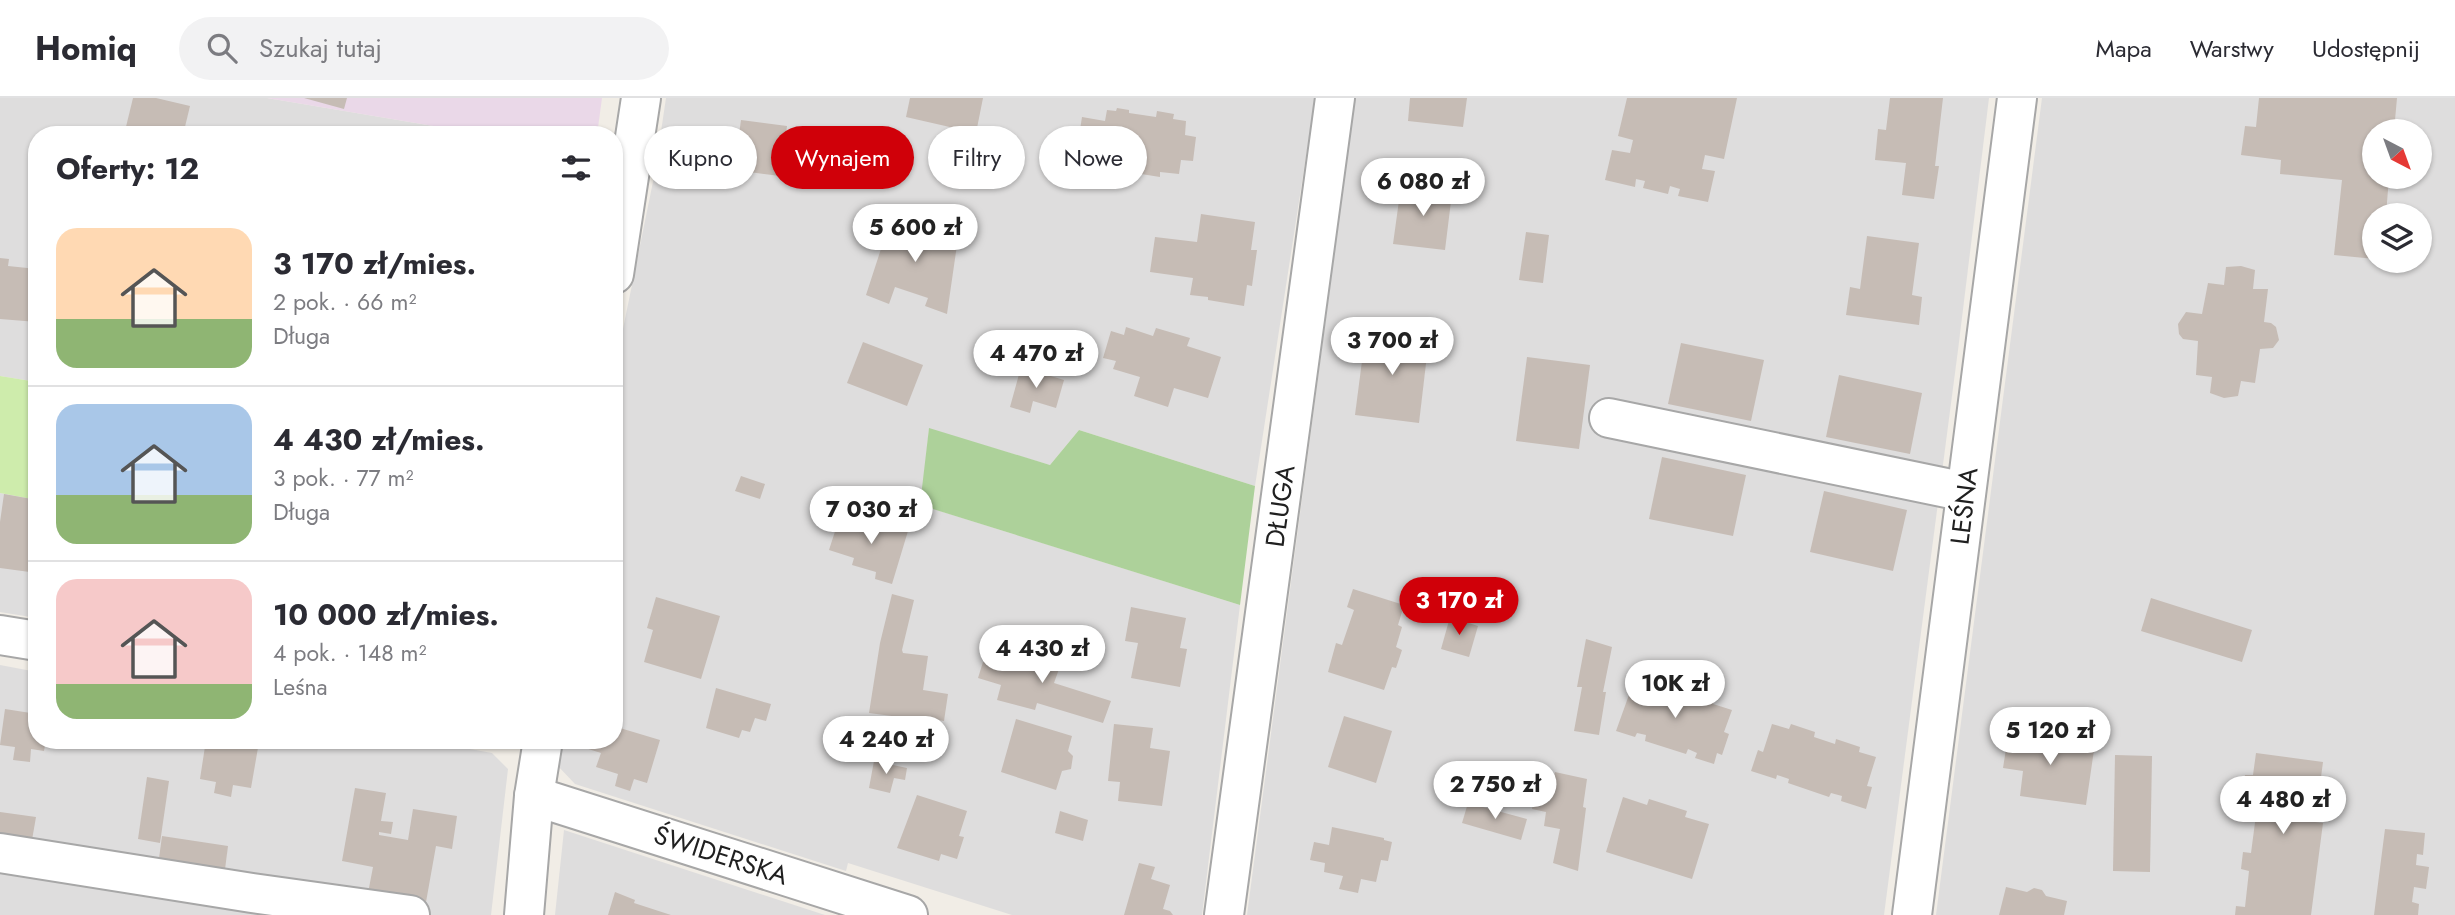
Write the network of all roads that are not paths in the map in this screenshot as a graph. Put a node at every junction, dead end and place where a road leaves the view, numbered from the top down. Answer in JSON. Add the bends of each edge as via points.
{"nodes":[{"id":1,"x":641,"y":98,"type":"edge"},
{"id":2,"x":1335,"y":98,"type":"edge"},
{"id":3,"x":2017,"y":98,"type":"edge"},
{"id":4,"x":623,"y":215,"type":"edge"},
{"id":5,"x":1609,"y":418,"type":"dead end"},
{"id":6,"x":1966,"y":492,"type":"junction"},
{"id":7,"x":0,"y":635,"type":"edge"},
{"id":8,"x":28,"y":640,"type":"edge"},
{"id":9,"x":542,"y":749,"type":"edge"},
{"id":10,"x":534,"y":796,"type":"junction"},
{"id":11,"x":0,"y":853,"type":"edge"},
{"id":12,"x":410,"y":915,"type":"edge"},
{"id":13,"x":524,"y":915,"type":"edge"},
{"id":14,"x":908,"y":915,"type":"edge"},
{"id":15,"x":1224,"y":915,"type":"edge"},
{"id":16,"x":1912,"y":915,"type":"edge"}],
"edges":[{"from":1,"to":4,"type":"street"},
{"from":2,"to":15,"type":"street","name":"DŁUGA"},
{"from":3,"to":6,"type":"street","name":"LEŚNA"},
{"from":5,"to":6,"type":"street"},
{"from":6,"to":16,"type":"street","name":"LEŚNA"},
{"from":7,"to":8,"type":"street"},
{"from":9,"to":10,"type":"street"},
{"from":10,"to":13,"type":"street"},
{"from":10,"to":14,"type":"street","name":"ŚWIDERSKA"},
{"from":11,"to":12,"type":"street"}]}
